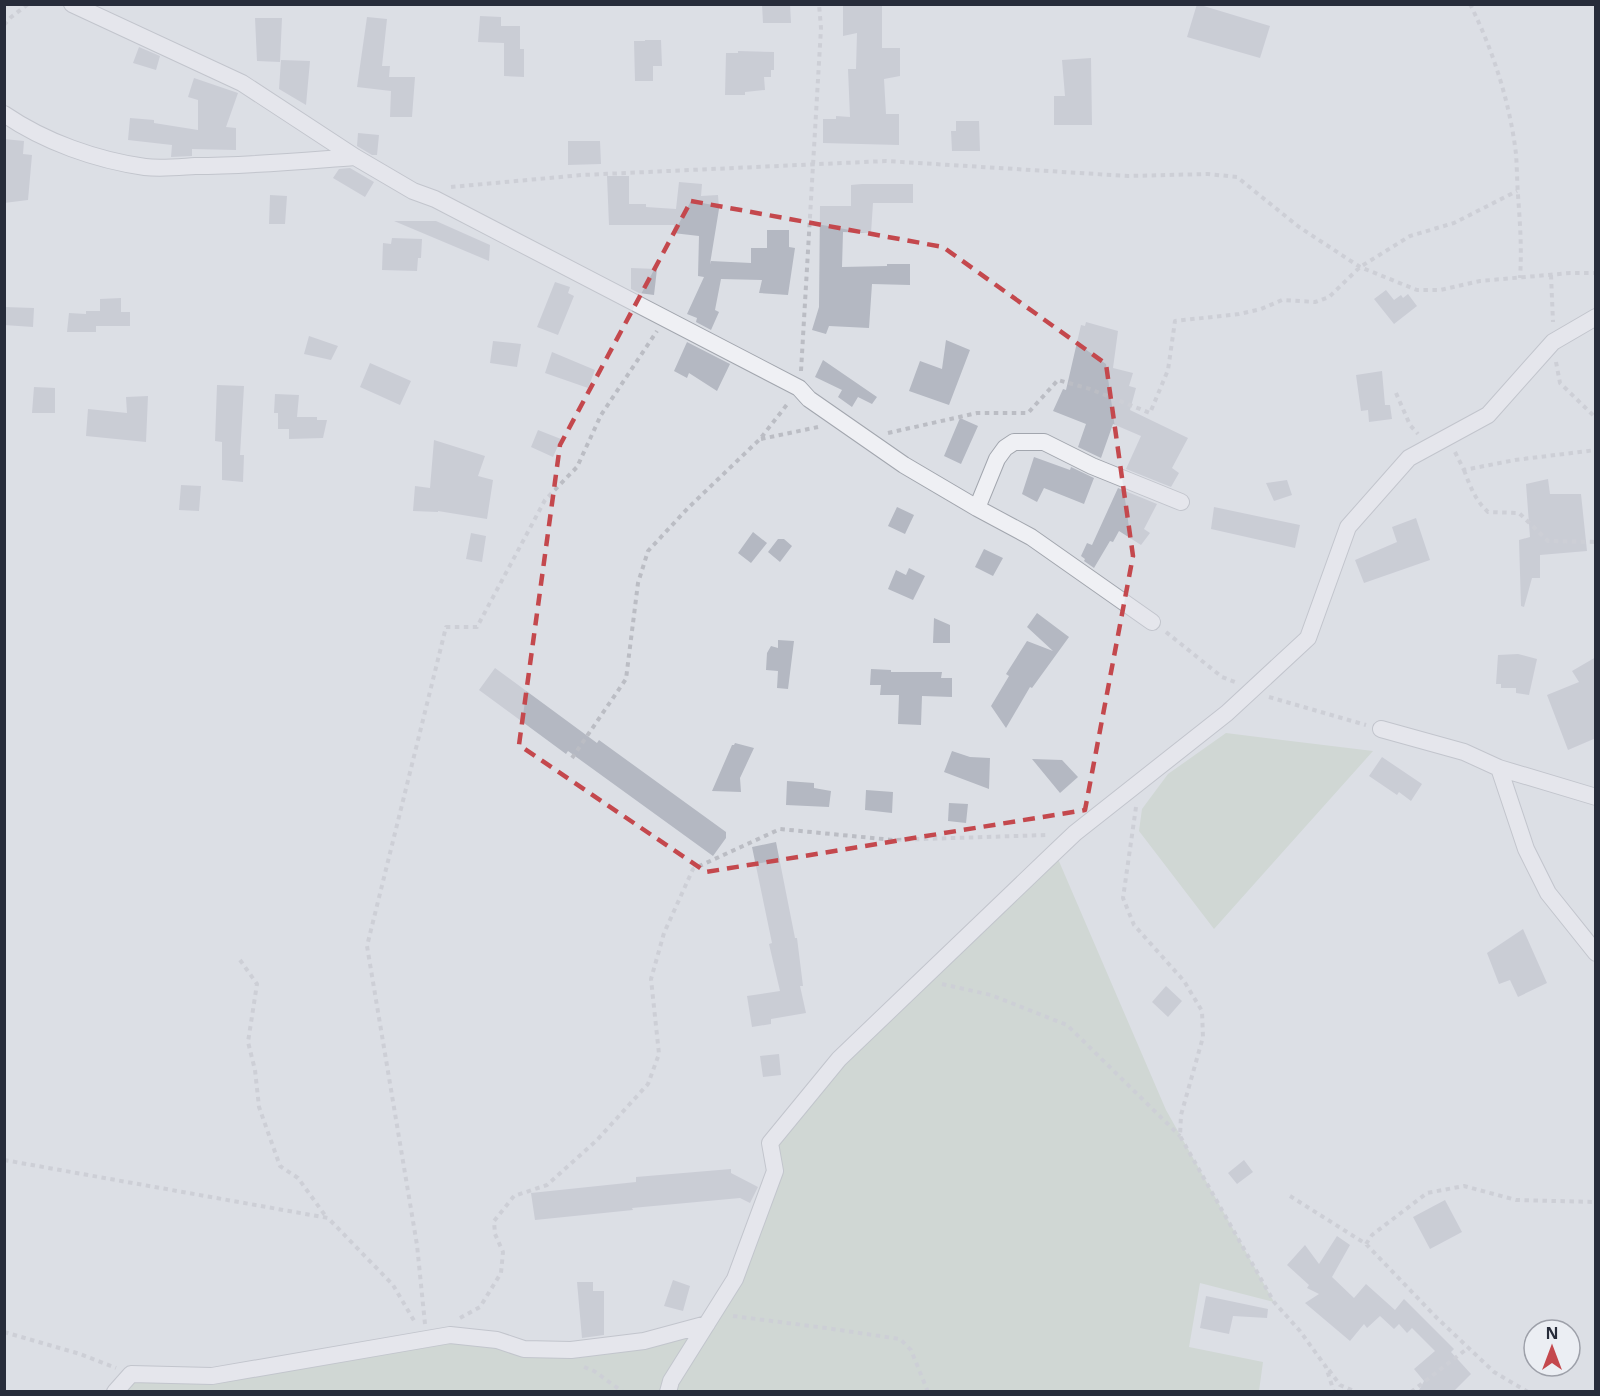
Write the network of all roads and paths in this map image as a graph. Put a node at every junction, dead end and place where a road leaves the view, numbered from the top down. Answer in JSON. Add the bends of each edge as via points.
{"nodes":[{"id":1,"x":28,"y":4,"type":"edge"},
{"id":2,"x":72,"y":4,"type":"edge"},
{"id":3,"x":819,"y":4,"type":"edge"},
{"id":4,"x":1470,"y":4,"type":"edge"},
{"id":5,"x":4,"y":25,"type":"edge"},
{"id":6,"x":4,"y":114,"type":"edge"},
{"id":7,"x":355,"y":157,"type":"junction"},
{"id":8,"x":814,"y":164,"type":"junction"},
{"id":9,"x":448,"y":188,"type":"dead end"},
{"id":10,"x":1517,"y":191,"type":"junction"},
{"id":11,"x":1360,"y":267,"type":"junction"},
{"id":12,"x":1596,"y":273,"type":"edge"},
{"id":13,"x":1520,"y":278,"type":"junction"},
{"id":14,"x":1596,"y":317,"type":"edge"},
{"id":15,"x":665,"y":319,"type":"junction"},
{"id":16,"x":799,"y":388,"type":"junction"},
{"id":17,"x":1396,"y":393,"type":"dead end"},
{"id":18,"x":844,"y":422,"type":"junction"},
{"id":19,"x":1448,"y":438,"type":"junction"},
{"id":20,"x":760,"y":440,"type":"junction"},
{"id":21,"x":872,"y":443,"type":"junction"},
{"id":22,"x":1431,"y":447,"type":"junction"},
{"id":23,"x":1596,"y":450,"type":"edge"},
{"id":24,"x":1464,"y":470,"type":"junction"},
{"id":25,"x":1181,"y":502,"type":"dead end"},
{"id":26,"x":976,"y":508,"type":"junction"},
{"id":27,"x":1596,"y":542,"type":"edge"},
{"id":28,"x":1152,"y":622,"type":"dead end"},
{"id":29,"x":1381,"y":729,"type":"dead end"},
{"id":30,"x":572,"y":758,"type":"dead end"},
{"id":31,"x":1499,"y":768,"type":"junction"},
{"id":32,"x":1139,"y":783,"type":"junction"},
{"id":33,"x":1596,"y":796,"type":"edge"},
{"id":34,"x":1075,"y":833,"type":"junction"},
{"id":35,"x":1596,"y":953,"type":"edge"},
{"id":36,"x":240,"y":960,"type":"dead end"},
{"id":37,"x":920,"y":980,"type":"junction"},
{"id":38,"x":1180,"y":1136,"type":"junction"},
{"id":39,"x":4,"y":1160,"type":"edge"},
{"id":40,"x":1290,"y":1196,"type":"dead end"},
{"id":41,"x":1596,"y":1202,"type":"edge"},
{"id":42,"x":328,"y":1218,"type":"junction"},
{"id":43,"x":1366,"y":1244,"type":"junction"},
{"id":44,"x":453,"y":1321,"type":"dead end"},
{"id":45,"x":707,"y":1324,"type":"junction"},
{"id":46,"x":4,"y":1332,"type":"edge"},
{"id":47,"x":426,"y":1339,"type":"junction"},
{"id":48,"x":1468,"y":1348,"type":"junction"},
{"id":49,"x":573,"y":1363,"type":"dead end"},
{"id":50,"x":1326,"y":1367,"type":"junction"},
{"id":51,"x":131,"y":1374,"type":"junction"},
{"id":52,"x":115,"y":1392,"type":"edge"},
{"id":53,"x":623,"y":1392,"type":"edge"},
{"id":54,"x":668,"y":1392,"type":"edge"},
{"id":55,"x":928,"y":1392,"type":"edge"},
{"id":56,"x":1334,"y":1392,"type":"edge"},
{"id":57,"x":1356,"y":1392,"type":"edge"},
{"id":58,"x":1412,"y":1392,"type":"edge"},
{"id":59,"x":1528,"y":1392,"type":"edge"}],
"edges":[{"from":1,"to":5,"type":"path"},
{"from":2,"to":7,"type":"street","via":[[242,83]]},
{"from":3,"to":8,"type":"path"},
{"from":4,"to":10,"type":"path","via":[[1486,39],[1507,109],[1516,154]]},
{"from":6,"to":7,"type":"street","via":[[58,144],[146,167],[248,166]]},
{"from":7,"to":15,"type":"street","via":[[413,191]]},
{"from":8,"to":9,"type":"path","via":[[582,175]]},
{"from":8,"to":11,"type":"path","via":[[886,161],[1128,176],[1237,177],[1299,227]]},
{"from":8,"to":16,"type":"path"},
{"from":10,"to":11,"type":"path","via":[[1454,224],[1410,236]]},
{"from":10,"to":13,"type":"path"},
{"from":11,"to":13,"type":"path","via":[[1417,290]]},
{"from":11,"to":21,"type":"path","via":[[1329,297],[1315,302],[1282,300],[1239,314],[1175,321],[1168,370],[1150,412],[1058,380],[1028,412],[977,412],[889,433]]},
{"from":12,"to":13,"type":"path"},
{"from":14,"to":19,"type":"street","via":[[1553,342],[1488,415]]},
{"from":15,"to":16,"type":"street"},
{"from":15,"to":47,"type":"path","via":[[601,415],[577,467],[545,500],[477,627],[446,627],[367,946],[417,1245]]},
{"from":16,"to":18,"type":"street","via":[[808,399]]},
{"from":16,"to":20,"type":"path"},
{"from":17,"to":22,"type":"path","via":[[1410,425]]},
{"from":18,"to":20,"type":"path"},
{"from":18,"to":21,"type":"street"},
{"from":19,"to":22,"type":"street"},
{"from":19,"to":24,"type":"path"},
{"from":20,"to":30,"type":"path","via":[[648,551],[638,583],[626,679]]},
{"from":21,"to":26,"type":"street"},
{"from":22,"to":32,"type":"street","via":[[1409,458],[1348,527],[1308,638],[1227,713]]},
{"from":23,"to":24,"type":"path"},
{"from":24,"to":27,"type":"path","via":[[1472,492],[1488,512],[1519,513],[1548,541]]},
{"from":25,"to":26,"type":"street","via":[[1044,442],[1014,442],[997,459]]},
{"from":26,"to":28,"type":"street","via":[[1031,537]]},
{"from":29,"to":31,"type":"street","via":[[1464,752]]},
{"from":31,"to":33,"type":"street"},
{"from":31,"to":35,"type":"street","via":[[1526,849],[1548,893]]},
{"from":32,"to":34,"type":"street"},
{"from":32,"to":38,"type":"path","via":[[1123,898],[1134,925],[1184,981],[1202,1011],[1203,1038],[1181,1115]]},
{"from":34,"to":37,"type":"street"},
{"from":34,"to":44,"type":"path","via":[[893,840],[780,829],[693,869],[664,933],[651,980],[659,1054],[648,1084],[597,1140],[547,1185],[514,1196],[500,1213],[494,1221],[503,1252],[501,1273],[480,1307]]},
{"from":36,"to":42,"type":"path","via":[[257,984],[248,1042],[259,1107],[268,1134],[280,1166],[298,1178]]},
{"from":37,"to":38,"type":"path","via":[[991,994],[1067,1025]]},
{"from":37,"to":45,"type":"street","via":[[839,1059],[770,1143],[776,1171],[735,1279]]},
{"from":38,"to":50,"type":"path","via":[[1274,1302]]},
{"from":39,"to":42,"type":"path"},
{"from":40,"to":43,"type":"path"},
{"from":41,"to":43,"type":"path","via":[[1516,1200],[1464,1186],[1454,1187],[1426,1193]]},
{"from":42,"to":47,"type":"path","via":[[393,1285]]},
{"from":43,"to":48,"type":"path"},
{"from":45,"to":47,"type":"street","via":[[644,1341],[571,1350],[524,1349],[497,1340],[450,1335]]},
{"from":45,"to":54,"type":"street"},
{"from":45,"to":55,"type":"path","via":[[729,1315],[900,1339],[911,1350]]},
{"from":46,"to":51,"type":"path"},
{"from":47,"to":51,"type":"street","via":[[212,1376]]},
{"from":48,"to":58,"type":"path"},
{"from":48,"to":59,"type":"path","via":[[1494,1372]]},
{"from":49,"to":53,"type":"path","via":[[594,1371]]},
{"from":50,"to":56,"type":"path"},
{"from":50,"to":57,"type":"path","via":[[1340,1385]]},
{"from":51,"to":52,"type":"street"}]}
